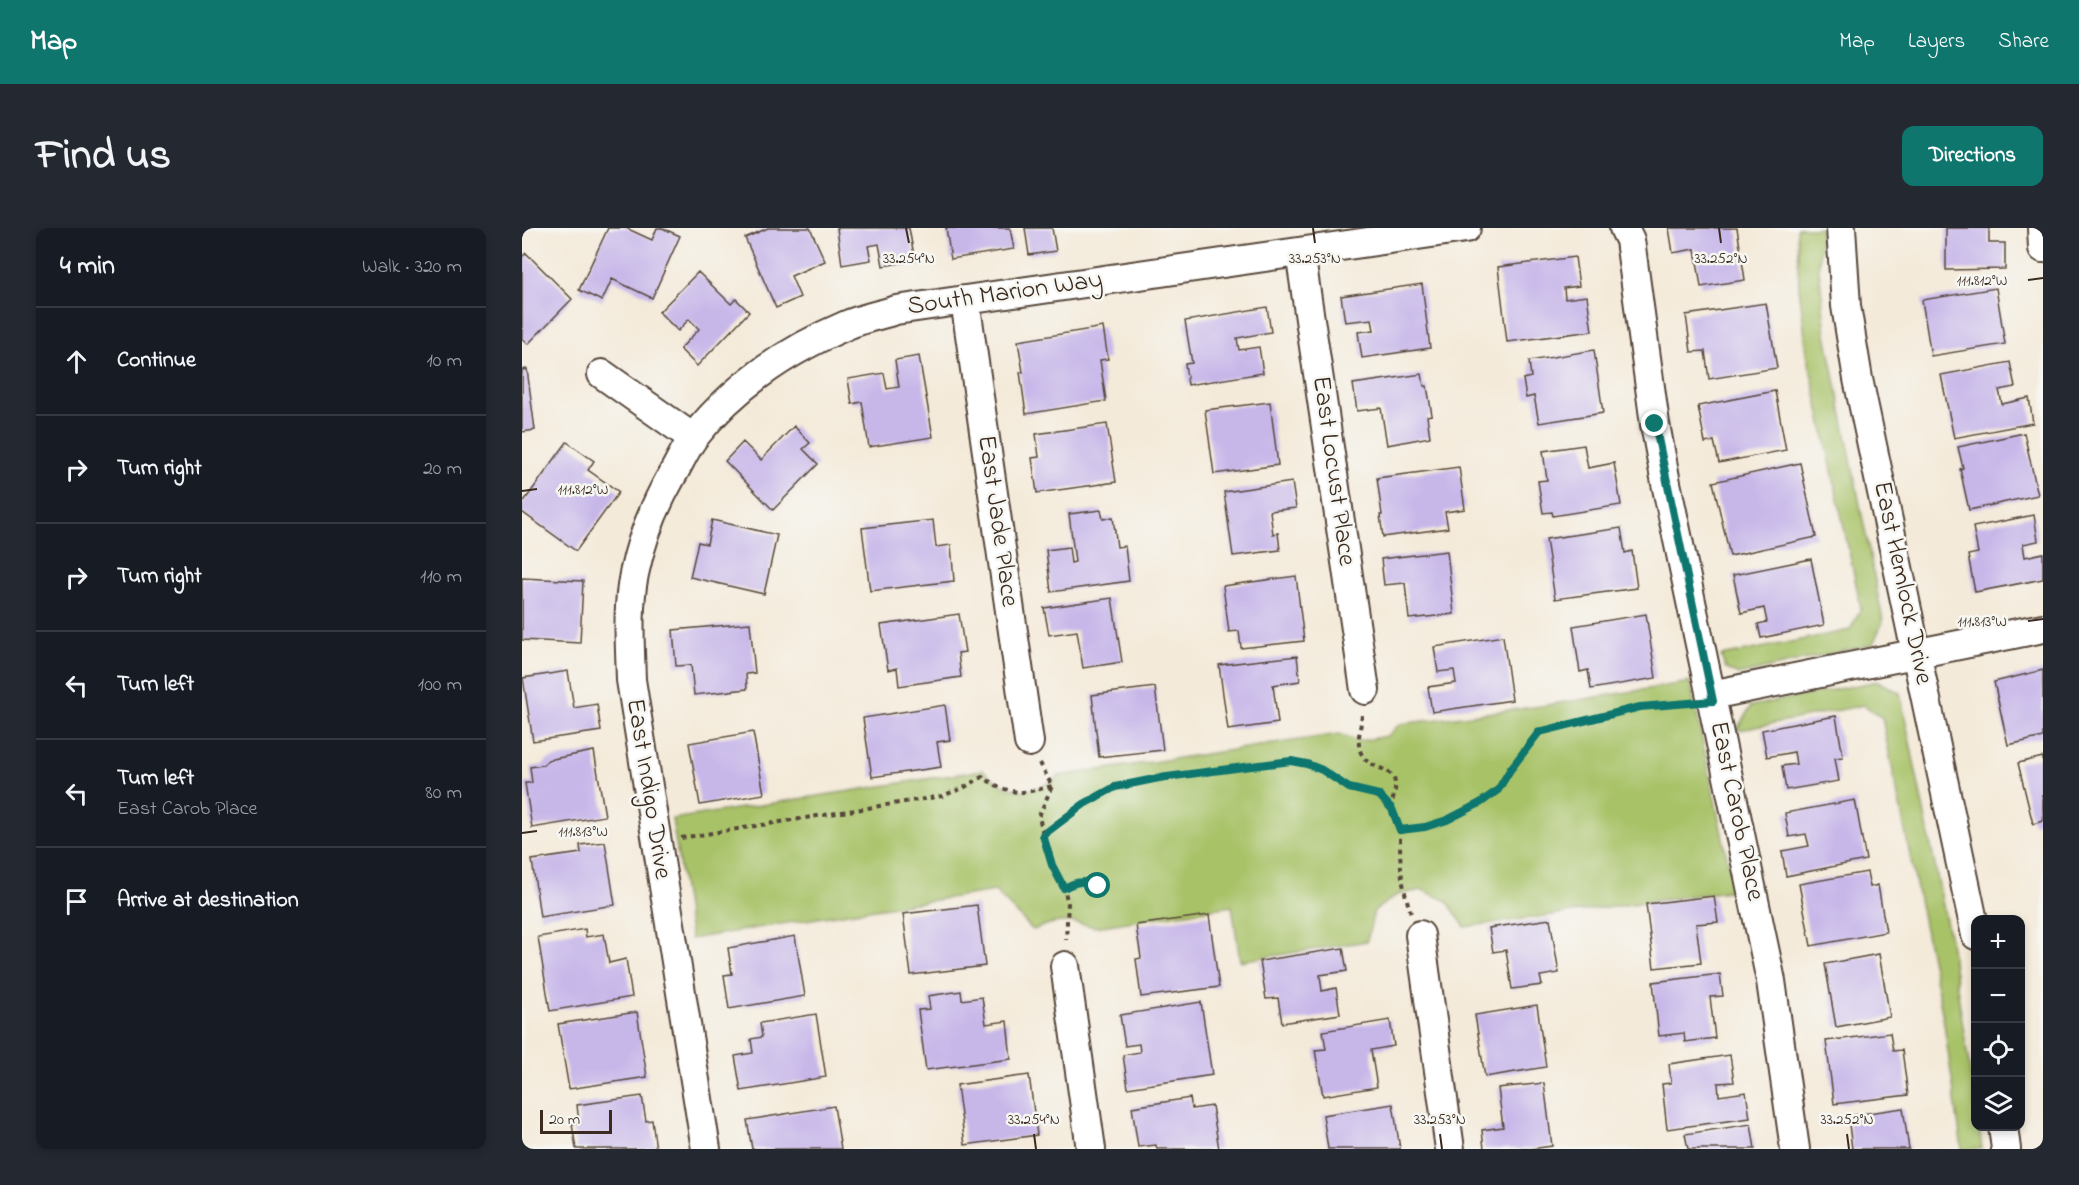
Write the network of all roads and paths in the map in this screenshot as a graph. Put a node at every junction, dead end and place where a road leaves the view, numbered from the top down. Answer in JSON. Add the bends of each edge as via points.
{"nodes":[{"id":1,"x":1466,"y":228,"type":"edge"},
{"id":2,"x":1624,"y":228,"type":"edge"},
{"id":3,"x":1841,"y":228,"type":"edge"},
{"id":4,"x":2042,"y":228,"type":"edge"},
{"id":5,"x":2043,"y":248,"type":"edge"},
{"id":6,"x":1300,"y":252,"type":"junction"},
{"id":7,"x":965,"y":300,"type":"junction"},
{"id":8,"x":602,"y":374,"type":"dead end"},
{"id":9,"x":693,"y":438,"type":"junction"},
{"id":10,"x":2043,"y":628,"type":"edge"},
{"id":11,"x":1917,"y":653,"type":"junction"},
{"id":12,"x":1365,"y":690,"type":"joint"},
{"id":13,"x":1712,"y":698,"type":"junction"},
{"id":14,"x":1029,"y":742,"type":"joint"},
{"id":15,"x":1052,"y":786,"type":"junction"},
{"id":16,"x":1390,"y":807,"type":"junction"},
{"id":17,"x":1400,"y":830,"type":"junction"},
{"id":18,"x":1043,"y":835,"type":"junction"},
{"id":19,"x":657,"y":842,"type":"junction"},
{"id":20,"x":1098,"y":886,"type":"dead end"},
{"id":21,"x":1064,"y":888,"type":"junction"},
{"id":22,"x":1972,"y":915,"type":"edge"},
{"id":23,"x":1420,"y":935,"type":"joint"},
{"id":24,"x":1065,"y":966,"type":"joint"},
{"id":25,"x":2004,"y":1131,"type":"edge"},
{"id":26,"x":706,"y":1149,"type":"edge"},
{"id":27,"x":1091,"y":1149,"type":"edge"},
{"id":28,"x":1450,"y":1149,"type":"edge"},
{"id":29,"x":1795,"y":1149,"type":"edge"},
{"id":30,"x":2006,"y":1149,"type":"edge"}],
"edges":[{"from":1,"to":6,"type":"street","name":"South Marion Way"},
{"from":2,"to":13,"type":"street","name":"East Carob Place","via":[[1630,240],[1666,483]]},
{"from":3,"to":11,"type":"street","name":"East Hemlock Drive","via":[[1846,306],[1858,379]]},
{"from":4,"to":5,"type":"street"},
{"from":6,"to":7,"type":"street","name":"South Marion Way"},
{"from":6,"to":12,"type":"street","name":"East Locust Place"},
{"from":7,"to":9,"type":"street","name":"South Marion Way","via":[[896,310],[850,324],[802,346],[728,399]]},
{"from":7,"to":14,"type":"street","name":"East Jade Place"},
{"from":8,"to":9,"type":"street"},
{"from":9,"to":19,"type":"street","name":"East Indigo Drive","via":[[646,528],[633,576],[631,680]]},
{"from":10,"to":11,"type":"street"},
{"from":11,"to":13,"type":"street"},
{"from":11,"to":22,"type":"street","name":"East Hemlock Drive"},
{"from":12,"to":16,"type":"path","via":[[1359,747],[1362,756],[1393,777],[1397,790]]},
{"from":13,"to":17,"type":"path","via":[[1640,707],[1539,732],[1498,790],[1480,803],[1447,820]]},
{"from":13,"to":29,"type":"street","name":"East Carob Place","via":[[1771,981]]},
{"from":14,"to":15,"type":"path"},
{"from":15,"to":18,"type":"path","via":[[1039,816]]},
{"from":15,"to":19,"type":"path","via":[[1025,793],[1002,789],[982,777],[942,796]]},
{"from":16,"to":17,"type":"path"},
{"from":16,"to":18,"type":"path","via":[[1379,795],[1349,788],[1322,770],[1291,761],[1115,787],[1084,804]]},
{"from":17,"to":23,"type":"path","via":[[1403,889]]},
{"from":18,"to":21,"type":"path"},
{"from":19,"to":26,"type":"street","name":"East Indigo Drive"},
{"from":20,"to":21,"type":"path","via":[[1086,880]]},
{"from":21,"to":24,"type":"path","via":[[1068,904]]},
{"from":23,"to":28,"type":"street"},
{"from":24,"to":27,"type":"street"},
{"from":25,"to":30,"type":"street"}]}
